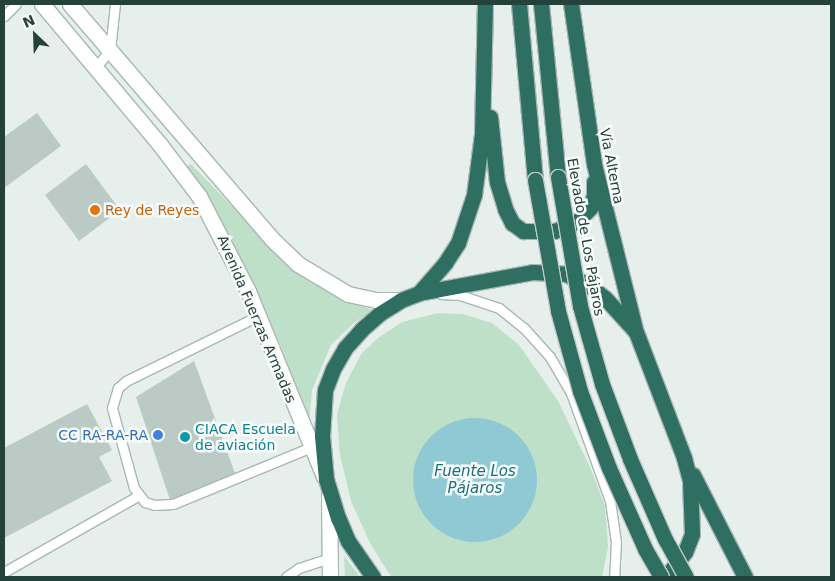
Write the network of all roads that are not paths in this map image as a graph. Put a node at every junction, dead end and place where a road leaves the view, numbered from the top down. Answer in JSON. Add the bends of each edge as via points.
{"nodes":[{"id":1,"x":16,"y":4,"type":"edge"},
{"id":2,"x":42,"y":4,"type":"edge"},
{"id":3,"x":70,"y":4,"type":"edge"},
{"id":4,"x":115,"y":4,"type":"edge"},
{"id":5,"x":485,"y":4,"type":"edge"},
{"id":6,"x":519,"y":4,"type":"edge"},
{"id":7,"x":542,"y":4,"type":"edge"},
{"id":8,"x":571,"y":4,"type":"edge"},
{"id":9,"x":4,"y":16,"type":"edge"},
{"id":10,"x":110,"y":50,"type":"junction"},
{"id":11,"x":484,"y":66,"type":"junction"},
{"id":12,"x":95,"y":68,"type":"junction"},
{"id":13,"x":594,"y":164,"type":"junction"},
{"id":14,"x":419,"y":293,"type":"junction"},
{"id":15,"x":401,"y":300,"type":"junction"},
{"id":16,"x":258,"y":316,"type":"junction"},
{"id":17,"x":636,"y":332,"type":"junction"},
{"id":18,"x":311,"y":447,"type":"junction"},
{"id":19,"x":684,"y":458,"type":"junction"},
{"id":20,"x":327,"y":485,"type":"junction"},
{"id":21,"x":138,"y":496,"type":"junction"},
{"id":22,"x":330,"y":558,"type":"junction"},
{"id":23,"x":4,"y":572,"type":"edge"},
{"id":24,"x":286,"y":577,"type":"edge"},
{"id":25,"x":330,"y":577,"type":"edge"},
{"id":26,"x":373,"y":577,"type":"edge"},
{"id":27,"x":614,"y":577,"type":"edge"},
{"id":28,"x":661,"y":577,"type":"edge"},
{"id":29,"x":666,"y":577,"type":"edge"},
{"id":30,"x":686,"y":577,"type":"edge"},
{"id":31,"x":745,"y":577,"type":"edge"}],
"edges":[{"from":1,"to":9,"type":"lane"},
{"from":2,"to":12,"type":"street","name":"Avenida Fuerzas Armadas"},
{"from":3,"to":10,"type":"street"},
{"from":4,"to":10,"type":"lane"},
{"from":5,"to":11,"type":"highway"},
{"from":6,"to":28,"type":"highway","bridge":true,"via":[[535,180],[558,311],[580,391],[609,468]]},
{"from":7,"to":30,"type":"highway","name":"Elevado de Los Pájaros","bridge":true,"via":[[558,177],[580,306],[602,384],[630,460],[665,539]]},
{"from":8,"to":13,"type":"highway","name":"Vía Alterna"},
{"from":10,"to":12,"type":"lane"},
{"from":10,"to":15,"type":"street","via":[[272,239],[298,264],[348,294],[377,300]]},
{"from":11,"to":13,"type":"highway","via":[[498,182],[512,223],[523,231],[533,232],[554,232],[576,223],[590,208],[594,195]]},
{"from":11,"to":14,"type":"highway","via":[[482,134],[474,195],[458,243]]},
{"from":12,"to":16,"type":"street","name":"Avenida Fuerzas Armadas","via":[[199,196]]},
{"from":13,"to":17,"type":"highway","name":"Vía Alterna"},
{"from":14,"to":15,"type":"highway"},
{"from":14,"to":17,"type":"highway","via":[[532,272],[566,274],[605,298]]},
{"from":14,"to":27,"type":"lane","via":[[460,295],[499,308],[524,328],[550,357],[571,393],[610,501],[616,542]]},
{"from":15,"to":20,"type":"highway","via":[[362,329],[345,348],[333,369],[325,390],[322,436]]},
{"from":16,"to":18,"type":"street","name":"Avenida Fuerzas Armadas"},
{"from":16,"to":21,"type":"lane","via":[[126,381],[118,388],[112,408]]},
{"from":17,"to":19,"type":"highway","name":"Vía Alterna"},
{"from":18,"to":20,"type":"street","name":"Avenida Fuerzas Armadas"},
{"from":18,"to":21,"type":"lane","via":[[173,504],[154,505]]},
{"from":19,"to":29,"type":"highway","via":[[690,481],[692,534],[685,552]]},
{"from":19,"to":31,"type":"highway"},
{"from":20,"to":22,"type":"street"},
{"from":20,"to":26,"type":"highway","via":[[348,541]]},
{"from":21,"to":23,"type":"lane"},
{"from":22,"to":24,"type":"lane","via":[[299,568]]},
{"from":22,"to":25,"type":"street"}]}
